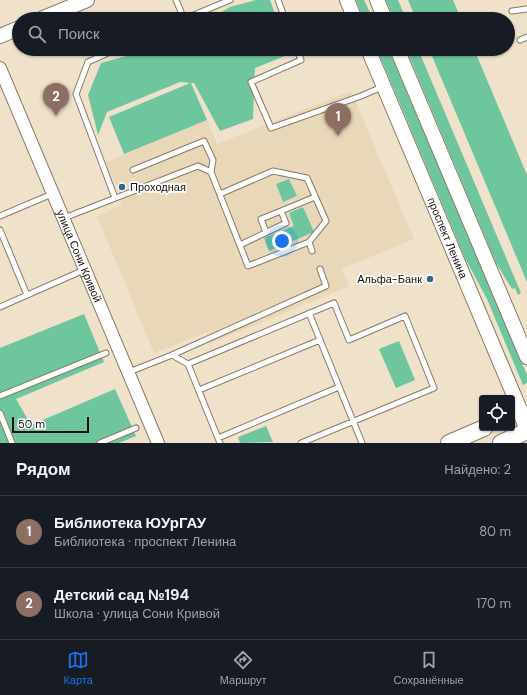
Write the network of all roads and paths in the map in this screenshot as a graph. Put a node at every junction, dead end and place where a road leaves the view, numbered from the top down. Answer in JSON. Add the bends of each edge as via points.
{"nodes":[{"id":1,"x":86,"y":0,"type":"edge"},
{"id":2,"x":176,"y":0,"type":"edge"},
{"id":3,"x":230,"y":0,"type":"edge"},
{"id":4,"x":278,"y":0,"type":"edge"},
{"id":5,"x":347,"y":0,"type":"edge"},
{"id":6,"x":377,"y":0,"type":"edge"},
{"id":7,"x":527,"y":9,"type":"edge"},
{"id":8,"x":58,"y":12,"type":"edge"},
{"id":9,"x":181,"y":12,"type":"edge"},
{"id":10,"x":201,"y":12,"type":"edge"},
{"id":11,"x":282,"y":12,"type":"edge"},
{"id":12,"x":352,"y":12,"type":"edge"},
{"id":13,"x":382,"y":12,"type":"edge"},
{"id":14,"x":512,"y":12,"type":"dead end"},
{"id":15,"x":12,"y":31,"type":"edge"},
{"id":16,"x":0,"y":36,"type":"edge"},
{"id":17,"x":527,"y":37,"type":"edge"},
{"id":18,"x":520,"y":40,"type":"dead end"},
{"id":19,"x":101,"y":56,"type":"edge"},
{"id":20,"x":300,"y":56,"type":"edge"},
{"id":21,"x":371,"y":56,"type":"edge"},
{"id":22,"x":400,"y":56,"type":"edge"},
{"id":23,"x":0,"y":68,"type":"edge"},
{"id":24,"x":383,"y":86,"type":"junction"},
{"id":25,"x":132,"y":170,"type":"dead end"},
{"id":26,"x":211,"y":172,"type":"junction"},
{"id":27,"x":53,"y":194,"type":"junction"},
{"id":28,"x":220,"y":194,"type":"junction"},
{"id":29,"x":315,"y":197,"type":"junction"},
{"id":30,"x":115,"y":198,"type":"junction"},
{"id":31,"x":281,"y":211,"type":"junction"},
{"id":32,"x":0,"y":216,"type":"edge"},
{"id":33,"x":63,"y":218,"type":"junction"},
{"id":34,"x":0,"y":230,"type":"edge"},
{"id":35,"x":266,"y":232,"type":"junction"},
{"id":36,"x":309,"y":242,"type":"junction"},
{"id":37,"x":240,"y":245,"type":"junction"},
{"id":38,"x":312,"y":251,"type":"dead end"},
{"id":39,"x":320,"y":269,"type":"dead end"},
{"id":40,"x":84,"y":270,"type":"junction"},
{"id":41,"x":27,"y":295,"type":"junction"},
{"id":42,"x":0,"y":307,"type":"edge"},
{"id":43,"x":309,"y":313,"type":"junction"},
{"id":44,"x":320,"y":340,"type":"junction"},
{"id":45,"x":106,"y":353,"type":"dead end"},
{"id":46,"x":172,"y":355,"type":"junction"},
{"id":47,"x":527,"y":357,"type":"edge"},
{"id":48,"x":188,"y":364,"type":"junction"},
{"id":49,"x":129,"y":372,"type":"junction"},
{"id":50,"x":339,"y":387,"type":"junction"},
{"id":51,"x":199,"y":390,"type":"junction"},
{"id":52,"x":0,"y":396,"type":"edge"},
{"id":53,"x":0,"y":413,"type":"edge"},
{"id":54,"x":520,"y":413,"type":"edge"},
{"id":55,"x":353,"y":422,"type":"junction"},
{"id":56,"x":136,"y":428,"type":"dead end"},
{"id":57,"x":527,"y":428,"type":"edge"},
{"id":58,"x":479,"y":430,"type":"edge"},
{"id":59,"x":527,"y":431,"type":"edge"},
{"id":60,"x":219,"y":441,"type":"edge"},
{"id":61,"x":12,"y":443,"type":"edge"},
{"id":62,"x":100,"y":443,"type":"edge"},
{"id":63,"x":158,"y":443,"type":"edge"},
{"id":64,"x":301,"y":443,"type":"edge"},
{"id":65,"x":362,"y":443,"type":"edge"},
{"id":66,"x":449,"y":443,"type":"edge"},
{"id":67,"x":501,"y":443,"type":"edge"}],
"edges":[{"from":1,"to":8,"type":"main road"},
{"from":2,"to":9,"type":"lane"},
{"from":3,"to":10,"type":"lane"},
{"from":4,"to":11,"type":"lane"},
{"from":5,"to":12,"type":"main road"},
{"from":6,"to":13,"type":"main road"},
{"from":7,"to":14,"type":"lane"},
{"from":15,"to":16,"type":"main road"},
{"from":17,"to":18,"type":"lane"},
{"from":19,"to":30,"type":"lane","via":[[88,62],[76,94]]},
{"from":20,"to":24,"type":"lane","via":[[301,60],[251,82],[271,128]]},
{"from":21,"to":24,"type":"main road","name":"проспект Ленина"},
{"from":22,"to":47,"type":"main road"},
{"from":23,"to":27,"type":"street","name":"улица Сони Кривой"},
{"from":24,"to":54,"type":"main road","name":"проспект Ленина"},
{"from":25,"to":26,"type":"lane","via":[[204,141],[213,160]]},
{"from":26,"to":28,"type":"lane"},
{"from":26,"to":30,"type":"lane","via":[[198,166]]},
{"from":27,"to":32,"type":"lane"},
{"from":27,"to":33,"type":"street","name":"улица Сони Кривой"},
{"from":28,"to":29,"type":"lane","via":[[273,171],[307,178]]},
{"from":28,"to":37,"type":"lane"},
{"from":29,"to":31,"type":"lane"},
{"from":29,"to":36,"type":"lane","via":[[326,221]]},
{"from":30,"to":33,"type":"lane"},
{"from":31,"to":35,"type":"lane","via":[[286,223]]},
{"from":31,"to":35,"type":"lane","via":[[261,219]]},
{"from":33,"to":40,"type":"street","name":"улица Сони Кривой"},
{"from":34,"to":41,"type":"lane"},
{"from":35,"to":37,"type":"lane"},
{"from":36,"to":37,"type":"lane","via":[[248,266]]},
{"from":36,"to":38,"type":"lane"},
{"from":39,"to":46,"type":"lane","via":[[326,286]]},
{"from":40,"to":41,"type":"lane"},
{"from":40,"to":49,"type":"street","name":"улица Сони Кривой"},
{"from":41,"to":42,"type":"lane"},
{"from":43,"to":44,"type":"lane"},
{"from":43,"to":48,"type":"lane"},
{"from":43,"to":55,"type":"lane","via":[[334,303],[349,340],[405,316],[414,338],[434,388]]},
{"from":44,"to":50,"type":"lane"},
{"from":44,"to":51,"type":"lane"},
{"from":45,"to":52,"type":"lane"},
{"from":46,"to":48,"type":"lane"},
{"from":46,"to":49,"type":"lane"},
{"from":48,"to":51,"type":"lane"},
{"from":49,"to":63,"type":"street","name":"улица Сони Кривой"},
{"from":50,"to":55,"type":"lane"},
{"from":50,"to":60,"type":"lane"},
{"from":51,"to":60,"type":"lane"},
{"from":53,"to":61,"type":"lane"},
{"from":54,"to":57,"type":"main road","name":"проспект Ленина"},
{"from":55,"to":64,"type":"lane"},
{"from":55,"to":65,"type":"lane"},
{"from":56,"to":62,"type":"lane"},
{"from":58,"to":66,"type":"main road"},
{"from":59,"to":67,"type":"main road"}]}
